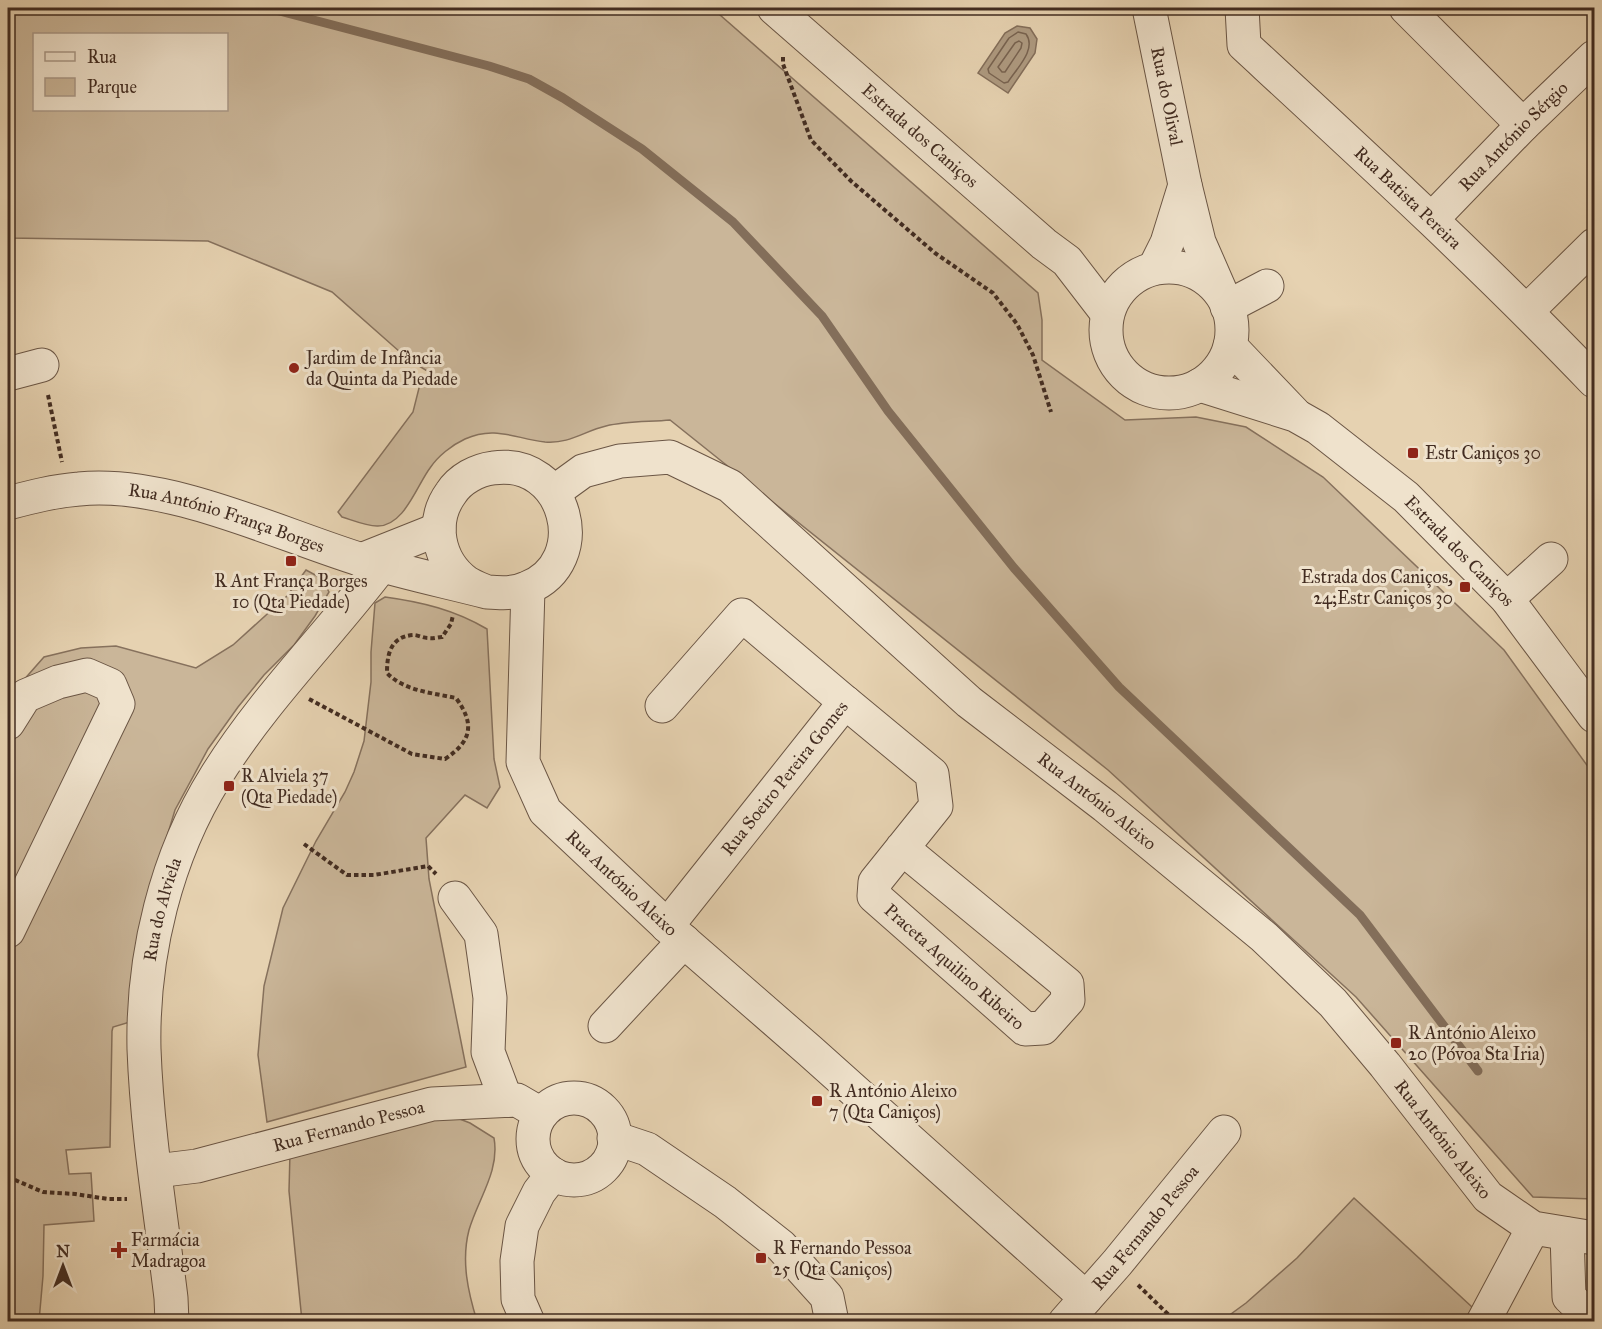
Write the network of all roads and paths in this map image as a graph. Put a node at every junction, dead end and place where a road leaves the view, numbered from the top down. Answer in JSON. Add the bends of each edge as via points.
{"nodes":[{"id":1,"x":1149,"y":8,"type":"edge"},
{"id":2,"x":1242,"y":8,"type":"edge"},
{"id":3,"x":1406,"y":8,"type":"edge"},
{"id":4,"x":780,"y":12,"type":"edge"},
{"id":5,"x":1594,"y":57,"type":"edge"},
{"id":6,"x":1523,"y":124,"type":"junction"},
{"id":7,"x":1185,"y":185,"type":"junction"},
{"id":8,"x":1432,"y":219,"type":"junction"},
{"id":9,"x":1594,"y":245,"type":"edge"},
{"id":10,"x":1068,"y":261,"type":"junction"},
{"id":11,"x":1146,"y":271,"type":"junction"},
{"id":12,"x":1267,"y":286,"type":"dead end"},
{"id":13,"x":1225,"y":302,"type":"junction"},
{"id":14,"x":1527,"y":311,"type":"junction"},
{"id":15,"x":1107,"y":313,"type":"junction"},
{"id":16,"x":1230,"y":346,"type":"junction"},
{"id":17,"x":42,"y":365,"type":"joint"},
{"id":18,"x":8,"y":374,"type":"edge"},
{"id":19,"x":1594,"y":381,"type":"edge"},
{"id":20,"x":1200,"y":385,"type":"junction"},
{"id":21,"x":1051,"y":412,"type":"dead end"},
{"id":22,"x":1295,"y":415,"type":"junction"},
{"id":23,"x":68,"y":490,"type":"junction"},
{"id":24,"x":554,"y":492,"type":"junction"},
{"id":25,"x":8,"y":503,"type":"edge"},
{"id":26,"x":439,"y":529,"type":"junction"},
{"id":27,"x":1551,"y":559,"type":"dead end"},
{"id":28,"x":371,"y":562,"type":"junction"},
{"id":29,"x":473,"y":588,"type":"junction"},
{"id":30,"x":528,"y":588,"type":"junction"},
{"id":31,"x":1507,"y":599,"type":"junction"},
{"id":32,"x":283,"y":686,"type":"junction"},
{"id":33,"x":846,"y":702,"type":"junction"},
{"id":34,"x":662,"y":706,"type":"dead end"},
{"id":35,"x":1594,"y":716,"type":"edge"},
{"id":36,"x":8,"y":723,"type":"edge"},
{"id":37,"x":304,"y":844,"type":"dead end"},
{"id":38,"x":902,"y":848,"type":"junction"},
{"id":39,"x":454,"y":898,"type":"joint"},
{"id":40,"x":8,"y":931,"type":"edge"},
{"id":41,"x":676,"y":933,"type":"junction"},
{"id":42,"x":605,"y":1026,"type":"dead end"},
{"id":43,"x":506,"y":1100,"type":"junction"},
{"id":44,"x":541,"y":1114,"type":"junction"},
{"id":45,"x":1224,"y":1132,"type":"dead end"},
{"id":46,"x":614,"y":1138,"type":"junction"},
{"id":47,"x":553,"y":1174,"type":"junction"},
{"id":48,"x":8,"y":1178,"type":"edge"},
{"id":49,"x":158,"y":1185,"type":"junction"},
{"id":50,"x":1533,"y":1228,"type":"junction"},
{"id":51,"x":1581,"y":1236,"type":"edge"},
{"id":52,"x":1117,"y":1263,"type":"junction"},
{"id":53,"x":1075,"y":1310,"type":"edge"},
{"id":54,"x":1594,"y":1321,"type":"edge"},
{"id":55,"x":172,"y":1322,"type":"edge"},
{"id":56,"x":528,"y":1322,"type":"edge"},
{"id":57,"x":831,"y":1322,"type":"edge"},
{"id":58,"x":1176,"y":1322,"type":"edge"},
{"id":59,"x":1483,"y":1322,"type":"edge"}],
"edges":[{"from":1,"to":7,"type":"street","name":"Rua do Olival"},
{"from":2,"to":8,"type":"street","name":"Rua Batista Pereira","via":[[1244,45]]},
{"from":3,"to":6,"type":"street"},
{"from":4,"to":10,"type":"street","name":"Estrada dos Caniços"},
{"from":4,"to":21,"type":"path","via":[[783,64],[811,140],[851,181],[935,253],[993,293],[1017,324],[1033,355]]},
{"from":5,"to":6,"type":"street","name":"Rua António Sérgio"},
{"from":6,"to":8,"type":"street","name":"Rua António Sérgio"},
{"from":7,"to":11,"type":"street","via":[[1167,243]]},
{"from":7,"to":13,"type":"street","name":"Rua do Olival","via":[[1199,242]]},
{"from":8,"to":14,"type":"street","name":"Rua Batista Pereira"},
{"from":9,"to":14,"type":"street"},
{"from":10,"to":11,"type":"street","name":"Estrada dos Caniços"},
{"from":10,"to":15,"type":"street","name":"Estrada dos Caniços"},
{"from":11,"to":13,"type":"street","name":"Estrada dos Caniços","via":[[1175,267],[1194,271],[1211,282]]},
{"from":11,"to":15,"type":"street","via":[[1123,285]]},
{"from":12,"to":13,"type":"street"},
{"from":13,"to":16,"type":"street","via":[[1232,330]]},
{"from":14,"to":19,"type":"street","name":"Rua Batista Pereira"},
{"from":15,"to":20,"type":"street","via":[[1105,334],[1110,355],[1122,373],[1139,386],[1159,393],[1180,392]]},
{"from":16,"to":20,"type":"street","via":[[1214,375]]},
{"from":16,"to":22,"type":"street","name":"Estrada dos Caniços"},
{"from":17,"to":18,"type":"street"},
{"from":17,"to":23,"type":"path"},
{"from":20,"to":22,"type":"street","name":"Estrada dos Caniços"},
{"from":22,"to":31,"type":"street","name":"Estrada dos Caniços","via":[[1318,428],[1406,497]]},
{"from":23,"to":25,"type":"street","name":"Rua António França Borges"},
{"from":23,"to":28,"type":"street","name":"Rua António França Borges","via":[[150,492],[217,510]]},
{"from":24,"to":26,"type":"street","via":[[522,470],[483,470],[465,478],[451,492],[442,509]]},
{"from":24,"to":30,"type":"street","via":[[566,528],[564,546],[544,578]]},
{"from":24,"to":50,"type":"street","name":"Rua António Aleixo","via":[[583,471],[620,461],[670,458],[730,486],[969,702],[1105,806],[1264,937],[1334,1003],[1488,1197]]},
{"from":26,"to":28,"type":"street"},
{"from":26,"to":29,"type":"street","via":[[442,549],[452,568]]},
{"from":27,"to":31,"type":"street"},
{"from":28,"to":29,"type":"street","name":"Rua António França Borges"},
{"from":28,"to":32,"type":"street","name":"Rua do Alviela"},
{"from":29,"to":30,"type":"street","via":[[508,593]]},
{"from":29,"to":32,"type":"path","via":[[442,637],[426,639],[414,635],[399,640],[388,650],[387,673],[394,681],[456,698],[464,709],[469,724],[466,737],[445,759],[412,754]]},
{"from":30,"to":41,"type":"street","name":"Rua António Aleixo","via":[[523,762],[545,811]]},
{"from":31,"to":35,"type":"street","name":"Estrada dos Caniços"},
{"from":32,"to":49,"type":"street","name":"Rua do Alviela","via":[[215,776],[184,838],[165,889],[146,995],[147,1099]]},
{"from":33,"to":34,"type":"street","via":[[742,615]]},
{"from":33,"to":38,"type":"street","name":"Rua Soeiro Pereira Gomes","via":[[932,774],[936,806]]},
{"from":33,"to":41,"type":"street","name":"Rua Soeiro Pereira Gomes"},
{"from":36,"to":40,"type":"street","via":[[25,696],[87,675],[110,685],[118,704]]},
{"from":37,"to":39,"type":"path","via":[[347,875],[428,866]]},
{"from":38,"to":38,"type":"street","name":"Praceta Aquilino Ribeiro","via":[[1068,984],[1068,1000],[1043,1028],[1025,1029],[874,896],[875,882]]},
{"from":39,"to":43,"type":"street","via":[[481,934],[490,998],[488,1052]]},
{"from":41,"to":42,"type":"street","name":"Rua Soeiro Pereira Gomes"},
{"from":41,"to":53,"type":"street","name":"Rua António Aleixo","via":[[810,1051]]},
{"from":43,"to":44,"type":"street","name":"Rua Fernando Pessoa","via":[[517,1100]]},
{"from":43,"to":49,"type":"street","name":"Rua Fernando Pessoa","via":[[432,1104],[197,1166]]},
{"from":44,"to":46,"type":"street","via":[[561,1100],[586,1100],[606,1114]]},
{"from":44,"to":47,"type":"street","via":[[532,1140],[542,1165]]},
{"from":45,"to":52,"type":"street","name":"Rua Fernando Pessoa"},
{"from":46,"to":47,"type":"street","via":[[608,1161],[589,1177],[564,1179]]},
{"from":46,"to":57,"type":"street","via":[[647,1149],[781,1246],[826,1297]]},
{"from":47,"to":56,"type":"street","via":[[522,1227],[517,1261],[518,1299]]},
{"from":48,"to":49,"type":"path","via":[[43,1192],[108,1199]]},
{"from":49,"to":55,"type":"street","name":"Rua do Alviela"},
{"from":50,"to":51,"type":"street","name":"Rua António Aleixo"},
{"from":50,"to":59,"type":"street"},
{"from":51,"to":54,"type":"street","via":[[1569,1297]]},
{"from":52,"to":53,"type":"street","name":"Rua Fernando Pessoa"},
{"from":52,"to":58,"type":"path"}]}
